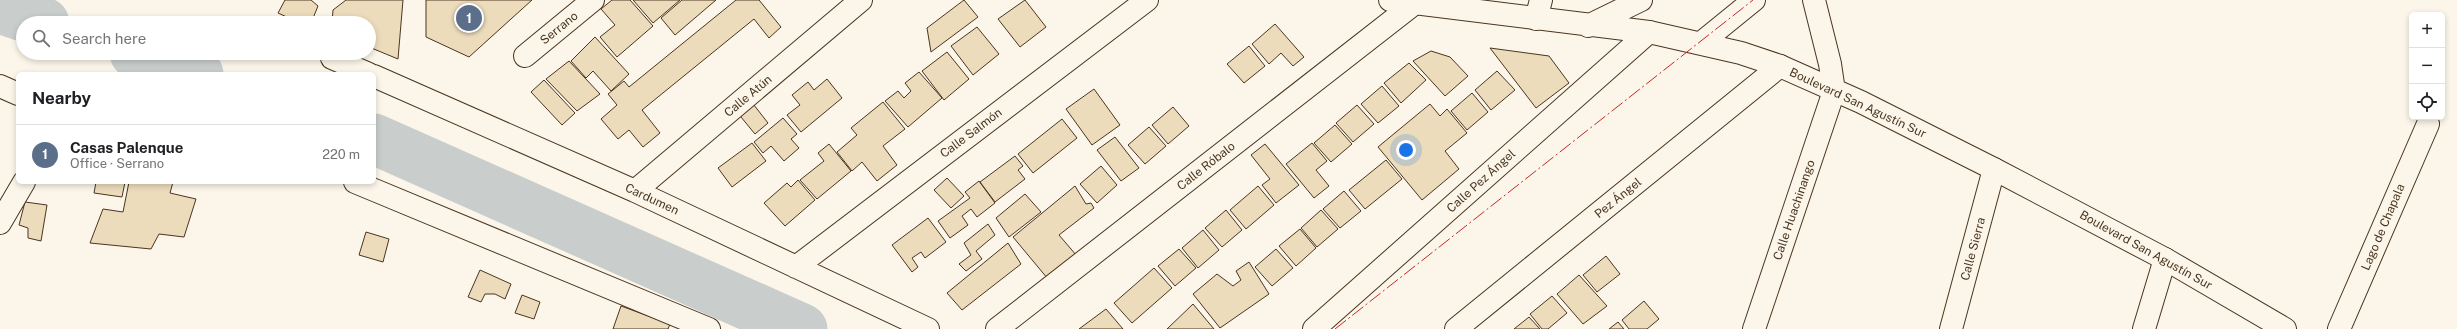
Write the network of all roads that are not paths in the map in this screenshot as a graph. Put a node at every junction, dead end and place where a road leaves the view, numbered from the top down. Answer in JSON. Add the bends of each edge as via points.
{"nodes":[{"id":1,"x":593,"y":0,"type":"edge"},
{"id":2,"x":862,"y":0,"type":"edge"},
{"id":3,"x":1147,"y":0,"type":"edge"},
{"id":4,"x":1390,"y":0,"type":"edge"},
{"id":5,"x":1641,"y":0,"type":"edge"},
{"id":6,"x":1754,"y":0,"type":"edge"},
{"id":7,"x":1814,"y":0,"type":"edge"},
{"id":8,"x":1415,"y":3,"type":"junction"},
{"id":9,"x":1538,"y":10,"type":"edge"},
{"id":10,"x":1588,"y":26,"type":"junction"},
{"id":11,"x":1649,"y":32,"type":"junction"},
{"id":12,"x":1701,"y":43,"type":"junction"},
{"id":13,"x":525,"y":56,"type":"dead end"},
{"id":14,"x":337,"y":60,"type":"edge"},
{"id":15,"x":1780,"y":66,"type":"junction"},
{"id":16,"x":364,"y":72,"type":"edge"},
{"id":17,"x":376,"y":77,"type":"edge"},
{"id":18,"x":0,"y":86,"type":"edge"},
{"id":19,"x":1834,"y":91,"type":"junction"},
{"id":20,"x":16,"y":93,"type":"edge"},
{"id":21,"x":2428,"y":124,"type":"dead end"},
{"id":22,"x":1994,"y":169,"type":"junction"},
{"id":23,"x":23,"y":184,"type":"edge"},
{"id":24,"x":360,"y":184,"type":"edge"},
{"id":25,"x":635,"y":191,"type":"junction"},
{"id":26,"x":0,"y":223,"type":"edge"},
{"id":27,"x":2165,"y":259,"type":"junction"},
{"id":28,"x":796,"y":267,"type":"junction"},
{"id":29,"x":1751,"y":325,"type":"edge"},
{"id":30,"x":2341,"y":328,"type":"edge"},
{"id":31,"x":709,"y":329,"type":"edge"},
{"id":32,"x":928,"y":329,"type":"edge"},
{"id":33,"x":997,"y":329,"type":"edge"},
{"id":34,"x":1314,"y":329,"type":"edge"},
{"id":35,"x":1456,"y":329,"type":"edge"},
{"id":36,"x":1951,"y":329,"type":"edge"},
{"id":37,"x":2144,"y":329,"type":"edge"},
{"id":38,"x":2285,"y":329,"type":"edge"}],
"edges":[{"from":1,"to":13,"type":"street","name":"Serrano"},
{"from":2,"to":25,"type":"street","name":"Calle Atún"},
{"from":3,"to":28,"type":"street","name":"Calle Salmón"},
{"from":4,"to":8,"type":"street","name":"Boulevard San Agustín Sur"},
{"from":5,"to":10,"type":"street"},
{"from":6,"to":12,"type":"street"},
{"from":7,"to":19,"type":"street"},
{"from":8,"to":9,"type":"street","name":"Boulevard San Agustín Sur"},
{"from":8,"to":33,"type":"street","name":"Calle Róbalo"},
{"from":9,"to":10,"type":"street","name":"Boulevard San Agustín Sur"},
{"from":10,"to":11,"type":"street","name":"Boulevard San Agustín Sur"},
{"from":11,"to":12,"type":"street","name":"Boulevard San Agustín Sur"},
{"from":11,"to":34,"type":"street","name":"Calle Pez Ángel"},
{"from":12,"to":15,"type":"street","name":"Boulevard San Agustín Sur"},
{"from":14,"to":16,"type":"street"},
{"from":15,"to":19,"type":"street","name":"Boulevard San Agustín Sur"},
{"from":15,"to":35,"type":"street","name":"Pez Ángel"},
{"from":17,"to":25,"type":"street","name":"Cardumen"},
{"from":18,"to":20,"type":"street"},
{"from":19,"to":22,"type":"street","name":"Boulevard San Agustín Sur"},
{"from":19,"to":29,"type":"street","name":"Calle Huachinango"},
{"from":21,"to":30,"type":"street","name":"Lago de Chapala"},
{"from":22,"to":27,"type":"street","name":"Boulevard San Agustín Sur"},
{"from":22,"to":36,"type":"street","name":"Calle Sierra"},
{"from":23,"to":26,"type":"street"},
{"from":24,"to":31,"type":"street"},
{"from":25,"to":28,"type":"street","name":"Cardumen"},
{"from":27,"to":37,"type":"street"},
{"from":27,"to":38,"type":"street","name":"Boulevard San Agustín Sur"},
{"from":28,"to":32,"type":"street","name":"Cardumen"}]}
